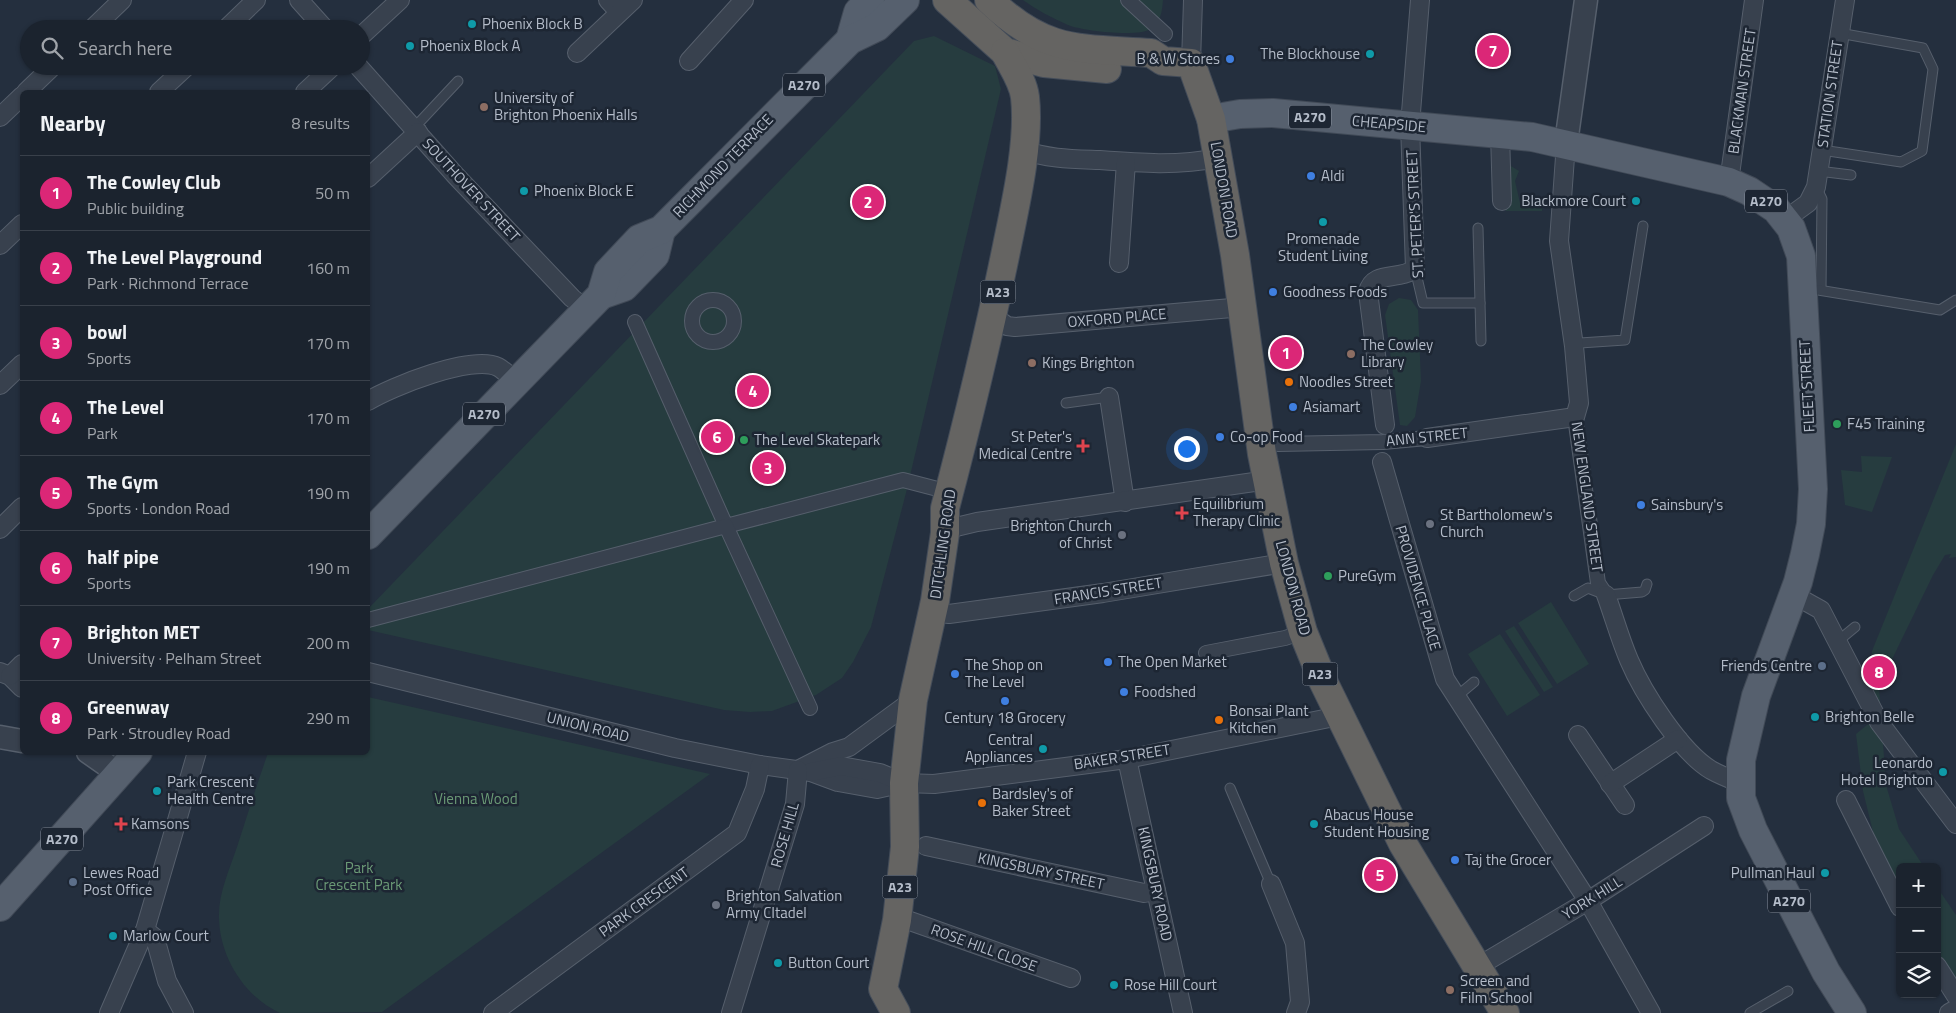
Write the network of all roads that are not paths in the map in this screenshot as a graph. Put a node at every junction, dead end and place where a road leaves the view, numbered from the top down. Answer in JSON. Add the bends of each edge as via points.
{"nodes":[{"id":1,"x":122,"y":0,"type":"edge"},
{"id":2,"x":256,"y":0,"type":"edge"},
{"id":3,"x":299,"y":0,"type":"edge"},
{"id":4,"x":400,"y":0,"type":"edge"},
{"id":5,"x":633,"y":0,"type":"edge"},
{"id":6,"x":744,"y":0,"type":"edge"},
{"id":7,"x":870,"y":0,"type":"edge"},
{"id":8,"x":905,"y":0,"type":"edge"},
{"id":9,"x":948,"y":0,"type":"edge"},
{"id":10,"x":988,"y":0,"type":"edge"},
{"id":11,"x":1128,"y":0,"type":"edge"},
{"id":12,"x":1193,"y":0,"type":"edge"},
{"id":13,"x":1420,"y":0,"type":"edge"},
{"id":14,"x":1586,"y":0,"type":"edge"},
{"id":15,"x":1754,"y":0,"type":"edge"},
{"id":16,"x":1845,"y":0,"type":"edge"},
{"id":17,"x":613,"y":6,"type":"edge"},
{"id":18,"x":101,"y":20,"type":"edge"},
{"id":19,"x":235,"y":20,"type":"edge"},
{"id":20,"x":317,"y":20,"type":"edge"},
{"id":21,"x":370,"y":28,"type":"edge"},
{"id":22,"x":1839,"y":33,"type":"junction"},
{"id":23,"x":1164,"y":34,"type":"dead end"},
{"id":24,"x":850,"y":40,"type":"junction"},
{"id":25,"x":1005,"y":52,"type":"junction"},
{"id":26,"x":578,"y":53,"type":"dead end"},
{"id":27,"x":689,"y":60,"type":"dead end"},
{"id":28,"x":1164,"y":62,"type":"junction"},
{"id":29,"x":1191,"y":62,"type":"junction"},
{"id":30,"x":44,"y":75,"type":"edge"},
{"id":31,"x":177,"y":75,"type":"edge"},
{"id":32,"x":324,"y":75,"type":"edge"},
{"id":33,"x":366,"y":75,"type":"edge"},
{"id":34,"x":458,"y":81,"type":"dead end"},
{"id":35,"x":28,"y":90,"type":"edge"},
{"id":36,"x":161,"y":90,"type":"edge"},
{"id":37,"x":308,"y":90,"type":"edge"},
{"id":38,"x":20,"y":98,"type":"edge"},
{"id":39,"x":0,"y":117,"type":"edge"},
{"id":40,"x":1211,"y":119,"type":"junction"},
{"id":41,"x":1410,"y":125,"type":"junction"},
{"id":42,"x":416,"y":130,"type":"junction"},
{"id":43,"x":1500,"y":134,"type":"junction"},
{"id":44,"x":1566,"y":143,"type":"junction"},
{"id":45,"x":1023,"y":150,"type":"junction"},
{"id":46,"x":1822,"y":150,"type":"junction"},
{"id":47,"x":1218,"y":158,"type":"junction"},
{"id":48,"x":1126,"y":162,"type":"junction"},
{"id":49,"x":1851,"y":175,"type":"dead end"},
{"id":50,"x":370,"y":176,"type":"edge"},
{"id":51,"x":1817,"y":179,"type":"junction"},
{"id":52,"x":1729,"y":182,"type":"junction"},
{"id":53,"x":1502,"y":201,"type":"dead end"},
{"id":54,"x":1786,"y":219,"type":"junction"},
{"id":55,"x":20,"y":226,"type":"edge"},
{"id":56,"x":1643,"y":226,"type":"dead end"},
{"id":57,"x":1478,"y":228,"type":"dead end"},
{"id":58,"x":0,"y":245,"type":"edge"},
{"id":59,"x":1119,"y":263,"type":"dead end"},
{"id":60,"x":1415,"y":269,"type":"junction"},
{"id":61,"x":1812,"y":289,"type":"junction"},
{"id":62,"x":1956,"y":300,"type":"edge"},
{"id":63,"x":594,"y":302,"type":"junction"},
{"id":64,"x":1480,"y":303,"type":"junction"},
{"id":65,"x":1243,"y":307,"type":"junction"},
{"id":66,"x":993,"y":316,"type":"junction"},
{"id":67,"x":635,"y":322,"type":"dead end"},
{"id":68,"x":1480,"y":341,"type":"dead end"},
{"id":69,"x":1574,"y":346,"type":"junction"},
{"id":70,"x":20,"y":366,"type":"edge"},
{"id":71,"x":516,"y":382,"type":"junction"},
{"id":72,"x":0,"y":385,"type":"edge"},
{"id":73,"x":1109,"y":397,"type":"joint"},
{"id":74,"x":370,"y":400,"type":"edge"},
{"id":75,"x":1066,"y":403,"type":"dead end"},
{"id":76,"x":1575,"y":417,"type":"junction"},
{"id":77,"x":1384,"y":434,"type":"junction"},
{"id":78,"x":1427,"y":438,"type":"joint"},
{"id":79,"x":1278,"y":444,"type":"dead end"},
{"id":80,"x":1382,"y":462,"type":"joint"},
{"id":81,"x":1268,"y":480,"type":"junction"},
{"id":82,"x":949,"y":492,"type":"junction"},
{"id":83,"x":1124,"y":502,"type":"junction"},
{"id":84,"x":20,"y":509,"type":"edge"},
{"id":85,"x":726,"y":526,"type":"junction"},
{"id":86,"x":0,"y":529,"type":"edge"},
{"id":87,"x":370,"y":533,"type":"edge"},
{"id":88,"x":945,"y":533,"type":"junction"},
{"id":89,"x":1284,"y":563,"type":"junction"},
{"id":90,"x":1647,"y":584,"type":"dead end"},
{"id":91,"x":1606,"y":595,"type":"junction"},
{"id":92,"x":1574,"y":596,"type":"dead end"},
{"id":93,"x":1790,"y":599,"type":"junction"},
{"id":94,"x":932,"y":612,"type":"junction"},
{"id":95,"x":370,"y":619,"type":"edge"},
{"id":96,"x":1855,"y":627,"type":"dead end"},
{"id":97,"x":1303,"y":632,"type":"junction"},
{"id":98,"x":1838,"y":641,"type":"junction"},
{"id":99,"x":1206,"y":653,"type":"dead end"},
{"id":100,"x":370,"y":672,"type":"edge"},
{"id":101,"x":1474,"y":682,"type":"dead end"},
{"id":102,"x":1456,"y":697,"type":"junction"},
{"id":103,"x":913,"y":700,"type":"junction"},
{"id":104,"x":810,"y":708,"type":"dead end"},
{"id":105,"x":1339,"y":716,"type":"junction"},
{"id":106,"x":1578,"y":735,"type":"dead end"},
{"id":107,"x":0,"y":738,"type":"edge"},
{"id":108,"x":1678,"y":739,"type":"junction"},
{"id":109,"x":20,"y":741,"type":"edge"},
{"id":110,"x":92,"y":755,"type":"edge"},
{"id":111,"x":135,"y":755,"type":"edge"},
{"id":112,"x":196,"y":755,"type":"edge"},
{"id":113,"x":1127,"y":759,"type":"junction"},
{"id":114,"x":760,"y":765,"type":"junction"},
{"id":115,"x":805,"y":771,"type":"junction"},
{"id":116,"x":118,"y":773,"type":"junction"},
{"id":117,"x":904,"y":783,"type":"junction"},
{"id":118,"x":1740,"y":783,"type":"junction"},
{"id":119,"x":1610,"y":784,"type":"junction"},
{"id":120,"x":1230,"y":788,"type":"dead end"},
{"id":121,"x":1846,"y":800,"type":"dead end"},
{"id":122,"x":1624,"y":806,"type":"dead end"},
{"id":123,"x":1956,"y":824,"type":"edge"},
{"id":124,"x":1704,"y":826,"type":"dead end"},
{"id":125,"x":926,"y":846,"type":"dead end"},
{"id":126,"x":1271,"y":884,"type":"joint"},
{"id":127,"x":1156,"y":891,"type":"junction"},
{"id":128,"x":1896,"y":899,"type":"edge"},
{"id":129,"x":1588,"y":901,"type":"junction"},
{"id":130,"x":0,"y":908,"type":"edge"},
{"id":131,"x":897,"y":920,"type":"junction"},
{"id":132,"x":145,"y":930,"type":"junction"},
{"id":133,"x":1477,"y":967,"type":"junction"},
{"id":134,"x":1941,"y":972,"type":"edge"},
{"id":135,"x":1071,"y":978,"type":"dead end"},
{"id":136,"x":1788,"y":991,"type":"dead end"},
{"id":137,"x":1956,"y":996,"type":"edge"},
{"id":138,"x":880,"y":1001,"type":"edge"},
{"id":139,"x":1956,"y":1009,"type":"edge"},
{"id":140,"x":1182,"y":1012,"type":"edge"},
{"id":141,"x":109,"y":1013,"type":"edge"},
{"id":142,"x":184,"y":1013,"type":"edge"},
{"id":143,"x":494,"y":1013,"type":"edge"},
{"id":144,"x":731,"y":1013,"type":"edge"},
{"id":145,"x":896,"y":1013,"type":"edge"},
{"id":146,"x":1296,"y":1013,"type":"edge"},
{"id":147,"x":1505,"y":1013,"type":"edge"},
{"id":148,"x":1651,"y":1013,"type":"edge"},
{"id":149,"x":1750,"y":1013,"type":"edge"},
{"id":150,"x":1852,"y":1013,"type":"edge"},
{"id":151,"x":1950,"y":1013,"type":"edge"}],
"edges":[{"from":1,"to":18,"type":"street"},
{"from":2,"to":19,"type":"street"},
{"from":3,"to":20,"type":"street"},
{"from":4,"to":21,"type":"street"},
{"from":5,"to":17,"type":"street"},
{"from":6,"to":27,"type":"street"},
{"from":7,"to":24,"type":"main road","name":"RICHMOND TERRACE","number":"A270","via":[[858,12]]},
{"from":8,"to":24,"type":"main road","name":"RICHMOND TERRACE","number":"A270","via":[[877,27]]},
{"from":9,"to":25,"type":"highway","number":"A23"},
{"from":10,"to":28,"type":"highway","via":[[1025,30],[1052,42],[1076,48],[1152,53]]},
{"from":11,"to":23,"type":"street"},
{"from":12,"to":29,"type":"street"},
{"from":13,"to":41,"type":"street","name":"ST. PETER'S STREET"},
{"from":14,"to":44,"type":"street"},
{"from":15,"to":52,"type":"street","name":"BLACKMAN STREET"},
{"from":16,"to":22,"type":"street","name":"STATION STREET"},
{"from":17,"to":26,"type":"street"},
{"from":22,"to":46,"type":"street","name":"STATION STREET"},
{"from":22,"to":46,"type":"lane","via":[[1924,48],[1934,69],[1922,151],[1901,162]]},
{"from":24,"to":63,"type":"main road","name":"RICHMOND TERRACE","number":"A270","via":[[661,230],[655,255],[624,287]]},
{"from":25,"to":28,"type":"highway","via":[[1065,66],[1148,71]]},
{"from":25,"to":45,"type":"highway","name":"DITCHLING ROAD","number":"A23","via":[[1025,94]]},
{"from":28,"to":29,"type":"highway"},
{"from":29,"to":40,"type":"highway","number":"A23"},
{"from":30,"to":35,"type":"street"},
{"from":31,"to":36,"type":"street"},
{"from":32,"to":37,"type":"street"},
{"from":33,"to":42,"type":"street","name":"SOUTHOVER STREET"},
{"from":34,"to":42,"type":"lane"},
{"from":38,"to":39,"type":"street"},
{"from":40,"to":41,"type":"main road","name":"CHEAPSIDE","number":"A270","via":[[1273,113]]},
{"from":40,"to":47,"type":"highway","name":"LONDON ROAD","number":"A23"},
{"from":41,"to":43,"type":"main road","name":"CHEAPSIDE","number":"A270"},
{"from":41,"to":60,"type":"street","name":"ST. PETER'S STREET"},
{"from":42,"to":50,"type":"street"},
{"from":42,"to":63,"type":"street","name":"SOUTHOVER STREET","via":[[572,298]]},
{"from":43,"to":44,"type":"main road","name":"CHEAPSIDE","number":"A270"},
{"from":43,"to":53,"type":"street"},
{"from":44,"to":52,"type":"main road","name":"FLEET STREET","number":"A270"},
{"from":44,"to":69,"type":"street","name":"NEW ENGLAND STREET","via":[[1559,241]]},
{"from":45,"to":48,"type":"street","via":[[1044,157]]},
{"from":45,"to":66,"type":"highway","name":"DITCHLING ROAD","number":"A23","via":[[1015,209]]},
{"from":46,"to":51,"type":"street","name":"STATION STREET"},
{"from":47,"to":48,"type":"street","via":[[1174,164]]},
{"from":47,"to":65,"type":"highway","name":"LONDON ROAD","number":"A23"},
{"from":48,"to":59,"type":"street"},
{"from":49,"to":51,"type":"lane"},
{"from":51,"to":54,"type":"street","name":"STATION STREET","via":[[1808,203]]},
{"from":51,"to":61,"type":"lane","name":"STATION STREET","via":[[1822,199]]},
{"from":52,"to":54,"type":"main road","name":"FLEET STREET","number":"A270","via":[[1766,201]]},
{"from":54,"to":61,"type":"main road","name":"FLEET STREET","number":"A270"},
{"from":55,"to":58,"type":"street"},
{"from":56,"to":69,"type":"lane","via":[[1625,340]]},
{"from":57,"to":64,"type":"lane"},
{"from":60,"to":64,"type":"lane","name":"ST. PETER'S STREET","via":[[1423,302]]},
{"from":60,"to":77,"type":"street","name":"PROVIDENCE PLACE","via":[[1403,276],[1378,278],[1368,292]]},
{"from":61,"to":62,"type":"lane","via":[[1940,310]]},
{"from":61,"to":93,"type":"main road","name":"FLEET STREET","number":"A270","via":[[1811,524],[1806,554]]},
{"from":63,"to":71,"type":"main road","name":"RICHMOND TERRACE","number":"A270"},
{"from":64,"to":68,"type":"lane"},
{"from":65,"to":66,"type":"street","name":"OXFORD PLACE","via":[[1015,327],[1007,326]]},
{"from":65,"to":81,"type":"highway","name":"LONDON ROAD","number":"A23"},
{"from":66,"to":82,"type":"highway","name":"DITCHLING ROAD","number":"A23"},
{"from":67,"to":85,"type":"street"},
{"from":69,"to":76,"type":"street","name":"NEW ENGLAND STREET","via":[[1579,403]]},
{"from":70,"to":72,"type":"street"},
{"from":71,"to":74,"type":"street","via":[[498,366],[461,366],[399,386]]},
{"from":71,"to":87,"type":"main road","name":"RICHMOND TERRACE","number":"A270"},
{"from":73,"to":75,"type":"lane"},
{"from":73,"to":83,"type":"street"},
{"from":76,"to":78,"type":"street","name":"ANN STREET"},
{"from":76,"to":91,"type":"street","name":"NEW ENGLAND STREET","via":[[1598,583]]},
{"from":77,"to":78,"type":"street","name":"ANN STREET"},
{"from":77,"to":79,"type":"street","name":"ANN STREET"},
{"from":77,"to":80,"type":"street","name":"PROVIDENCE PLACE"},
{"from":80,"to":102,"type":"street","name":"PROVIDENCE PLACE","via":[[1438,659]]},
{"from":81,"to":83,"type":"street"},
{"from":81,"to":89,"type":"highway","name":"LONDON ROAD","number":"A23"},
{"from":82,"to":85,"type":"street","via":[[903,480]]},
{"from":82,"to":88,"type":"highway","name":"DITCHLING ROAD","number":"A23"},
{"from":83,"to":88,"type":"street","via":[[977,522]]},
{"from":84,"to":86,"type":"street"},
{"from":85,"to":95,"type":"street"},
{"from":85,"to":104,"type":"street"},
{"from":88,"to":94,"type":"highway","name":"DITCHLING ROAD","number":"A23"},
{"from":89,"to":94,"type":"street","name":"FRANCIS STREET","via":[[959,613]]},
{"from":89,"to":97,"type":"highway","name":"LONDON ROAD","number":"A23"},
{"from":90,"to":91,"type":"lane","via":[[1642,592]]},
{"from":91,"to":92,"type":"lane","via":[[1588,588]]},
{"from":91,"to":108,"type":"street","name":"NEW ENGLAND STREET","via":[[1630,662]]},
{"from":93,"to":98,"type":"street","via":[[1804,600],[1821,610]]},
{"from":93,"to":118,"type":"main road","name":"FLEET STREET","number":"A270","via":[[1756,696],[1741,760]]},
{"from":94,"to":103,"type":"highway","name":"DITCHLING ROAD","number":"A23"},
{"from":96,"to":98,"type":"lane"},
{"from":97,"to":99,"type":"street"},
{"from":97,"to":105,"type":"highway","name":"LONDON ROAD","number":"A23"},
{"from":98,"to":123,"type":"street","via":[[1880,722]]},
{"from":100,"to":114,"type":"street","name":"UNION ROAD","via":[[675,748]]},
{"from":101,"to":102,"type":"lane"},
{"from":102,"to":129,"type":"street","name":"PROVIDENCE PLACE"},
{"from":103,"to":115,"type":"street","via":[[849,747],[833,752]]},
{"from":103,"to":117,"type":"highway","name":"DITCHLING ROAD","number":"A23"},
{"from":105,"to":113,"type":"street","name":"BAKER STREET","via":[[1214,746]]},
{"from":105,"to":133,"type":"highway","name":"LONDON ROAD","number":"A23","via":[[1403,844]]},
{"from":106,"to":119,"type":"street"},
{"from":107,"to":109,"type":"street"},
{"from":108,"to":118,"type":"street","name":"NEW ENGLAND STREET","via":[[1712,771]]},
{"from":108,"to":119,"type":"street"},
{"from":110,"to":116,"type":"street"},
{"from":111,"to":116,"type":"main road","number":"A270"},
{"from":112,"to":132,"type":"street"},
{"from":113,"to":117,"type":"street","name":"BAKER STREET","via":[[934,784]]},
{"from":113,"to":127,"type":"street","name":"KINGSBURY ROAD"},
{"from":114,"to":115,"type":"street","name":"UNION ROAD"},
{"from":114,"to":143,"type":"street","name":"PARK CRESCENT","via":[[755,789],[737,833]]},
{"from":115,"to":117,"type":"street","name":"UNION ROAD","via":[[838,782],[877,788]]},
{"from":115,"to":144,"type":"street","name":"ROSE HILL"},
{"from":116,"to":130,"type":"main road","number":"A270"},
{"from":117,"to":131,"type":"highway","name":"DITCHLING ROAD","number":"A23","via":[[905,847]]},
{"from":118,"to":150,"type":"main road","number":"A270","via":[[1744,809],[1753,830],[1826,972]]},
{"from":119,"to":122,"type":"street"},
{"from":120,"to":126,"type":"lane"},
{"from":121,"to":128,"type":"street"},
{"from":124,"to":129,"type":"street","name":"YORK HILL"},
{"from":125,"to":127,"type":"street","name":"KINGSBURY STREET","via":[[1144,893]]},
{"from":126,"to":146,"type":"street","via":[[1295,943],[1300,1002]]},
{"from":127,"to":140,"type":"street","name":"KINGSBURY ROAD"},
{"from":129,"to":133,"type":"street","name":"YORK HILL"},
{"from":129,"to":148,"type":"street","name":"PROVIDENCE PLACE"},
{"from":131,"to":135,"type":"street","name":"ROSE HILL CLOSE"},
{"from":131,"to":138,"type":"highway","name":"DITCHLING ROAD","number":"A23"},
{"from":132,"to":141,"type":"street"},
{"from":132,"to":142,"type":"street","via":[[155,938],[167,981]]},
{"from":133,"to":147,"type":"highway","name":"LONDON ROAD","number":"A23"},
{"from":134,"to":137,"type":"street"},
{"from":136,"to":149,"type":"lane"},
{"from":138,"to":145,"type":"highway","number":"A23"},
{"from":139,"to":151,"type":"street"}]}
